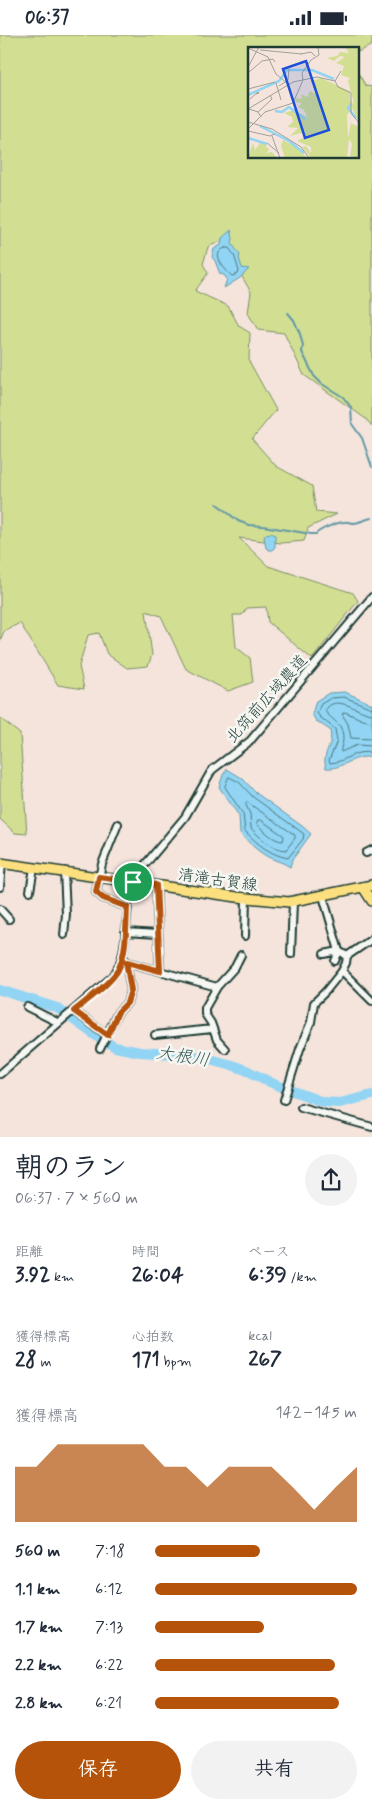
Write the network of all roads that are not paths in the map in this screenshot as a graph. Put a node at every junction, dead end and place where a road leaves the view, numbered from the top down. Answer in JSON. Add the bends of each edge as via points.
{"nodes":[{"id":1,"x":372,"y":597,"type":"edge"},
{"id":2,"x":118,"y":824,"type":"dead end"},
{"id":3,"x":1,"y":863,"type":"edge"},
{"id":4,"x":34,"y":867,"type":"junction"},
{"id":5,"x":64,"y":871,"type":"junction"},
{"id":6,"x":99,"y":877,"type":"junction"},
{"id":7,"x":133,"y":882,"type":"junction"},
{"id":8,"x":156,"y":885,"type":"junction"},
{"id":9,"x":368,"y":886,"type":"edge"},
{"id":10,"x":0,"y":887,"type":"edge"},
{"id":11,"x":30,"y":891,"type":"dead end"},
{"id":12,"x":323,"y":896,"type":"junction"},
{"id":13,"x":246,"y":898,"type":"junction"},
{"id":14,"x":372,"y":901,"type":"edge"},
{"id":15,"x":293,"y":902,"type":"junction"},
{"id":16,"x":127,"y":907,"type":"junction"},
{"id":17,"x":0,"y":909,"type":"edge"},
{"id":18,"x":9,"y":919,"type":"dead end"},
{"id":19,"x":125,"y":932,"type":"junction"},
{"id":20,"x":158,"y":934,"type":"junction"},
{"id":21,"x":64,"y":935,"type":"dead end"},
{"id":22,"x":245,"y":936,"type":"dead end"},
{"id":23,"x":372,"y":939,"type":"edge"},
{"id":24,"x":340,"y":951,"type":"junction"},
{"id":25,"x":291,"y":954,"type":"dead end"},
{"id":26,"x":324,"y":954,"type":"dead end"},
{"id":27,"x":241,"y":955,"type":"dead end"},
{"id":28,"x":122,"y":956,"type":"junction"},
{"id":29,"x":347,"y":956,"type":"junction"},
{"id":30,"x":335,"y":961,"type":"dead end"},
{"id":31,"x":127,"y":962,"type":"junction"},
{"id":32,"x":160,"y":971,"type":"junction"},
{"id":33,"x":342,"y":971,"type":"junction"},
{"id":34,"x":217,"y":987,"type":"junction"},
{"id":35,"x":372,"y":1001,"type":"edge"},
{"id":36,"x":27,"y":1007,"type":"dead end"},
{"id":37,"x":73,"y":1012,"type":"junction"},
{"id":38,"x":59,"y":1023,"type":"junction"},
{"id":39,"x":212,"y":1029,"type":"junction"},
{"id":40,"x":108,"y":1035,"type":"junction"},
{"id":41,"x":155,"y":1035,"type":"dead end"},
{"id":42,"x":100,"y":1049,"type":"dead end"},
{"id":43,"x":225,"y":1049,"type":"dead end"},
{"id":44,"x":0,"y":1074,"type":"edge"},
{"id":45,"x":284,"y":1100,"type":"dead end"},
{"id":46,"x":301,"y":1107,"type":"dead end"},
{"id":47,"x":372,"y":1127,"type":"edge"}],
"edges":[{"from":1,"to":7,"type":"street","name":"北筑前広域農道","via":[[250,741],[212,770],[186,817]]},
{"from":2,"to":6,"type":"street"},
{"from":3,"to":4,"type":"main road","name":"清滝古賀線"},
{"from":3,"to":10,"type":"street"},
{"from":4,"to":5,"type":"main road","name":"清滝古賀線"},
{"from":4,"to":11,"type":"street"},
{"from":5,"to":6,"type":"main road","name":"清滝古賀線"},
{"from":5,"to":21,"type":"street"},
{"from":6,"to":7,"type":"main road","name":"清滝古賀線"},
{"from":6,"to":16,"type":"street","via":[[96,892]]},
{"from":7,"to":8,"type":"main road","name":"清滝古賀線"},
{"from":7,"to":16,"type":"street","name":"北筑前広域農道"},
{"from":8,"to":13,"type":"main road","name":"清滝古賀線"},
{"from":8,"to":20,"type":"street"},
{"from":9,"to":12,"type":"main road","name":"清滝古賀線"},
{"from":9,"to":14,"type":"main road"},
{"from":12,"to":15,"type":"main road","name":"清滝古賀線"},
{"from":12,"to":24,"type":"street"},
{"from":13,"to":15,"type":"main road","name":"清滝古賀線"},
{"from":13,"to":22,"type":"street"},
{"from":15,"to":25,"type":"street"},
{"from":16,"to":19,"type":"street","name":"北筑前広域農道"},
{"from":17,"to":18,"type":"street"},
{"from":19,"to":20,"type":"street"},
{"from":19,"to":28,"type":"street","name":"北筑前広域農道"},
{"from":20,"to":32,"type":"street"},
{"from":23,"to":29,"type":"street"},
{"from":24,"to":26,"type":"street"},
{"from":24,"to":29,"type":"street"},
{"from":24,"to":30,"type":"street"},
{"from":27,"to":34,"type":"street"},
{"from":28,"to":31,"type":"street"},
{"from":28,"to":37,"type":"street","name":"北筑前広域農道","via":[[113,976]]},
{"from":29,"to":33,"type":"street"},
{"from":31,"to":32,"type":"street"},
{"from":31,"to":40,"type":"street","via":[[131,990]]},
{"from":32,"to":34,"type":"street"},
{"from":33,"to":35,"type":"street"},
{"from":33,"to":45,"type":"street","via":[[314,1003],[311,1022]]},
{"from":34,"to":39,"type":"street","via":[[205,1008]]},
{"from":36,"to":38,"type":"street"},
{"from":37,"to":38,"type":"street","name":"北筑前広域農道"},
{"from":37,"to":40,"type":"street"},
{"from":38,"to":44,"type":"street","name":"北筑前広域農道"},
{"from":39,"to":41,"type":"street"},
{"from":39,"to":43,"type":"street"},
{"from":40,"to":42,"type":"street"},
{"from":46,"to":47,"type":"street"}]}
